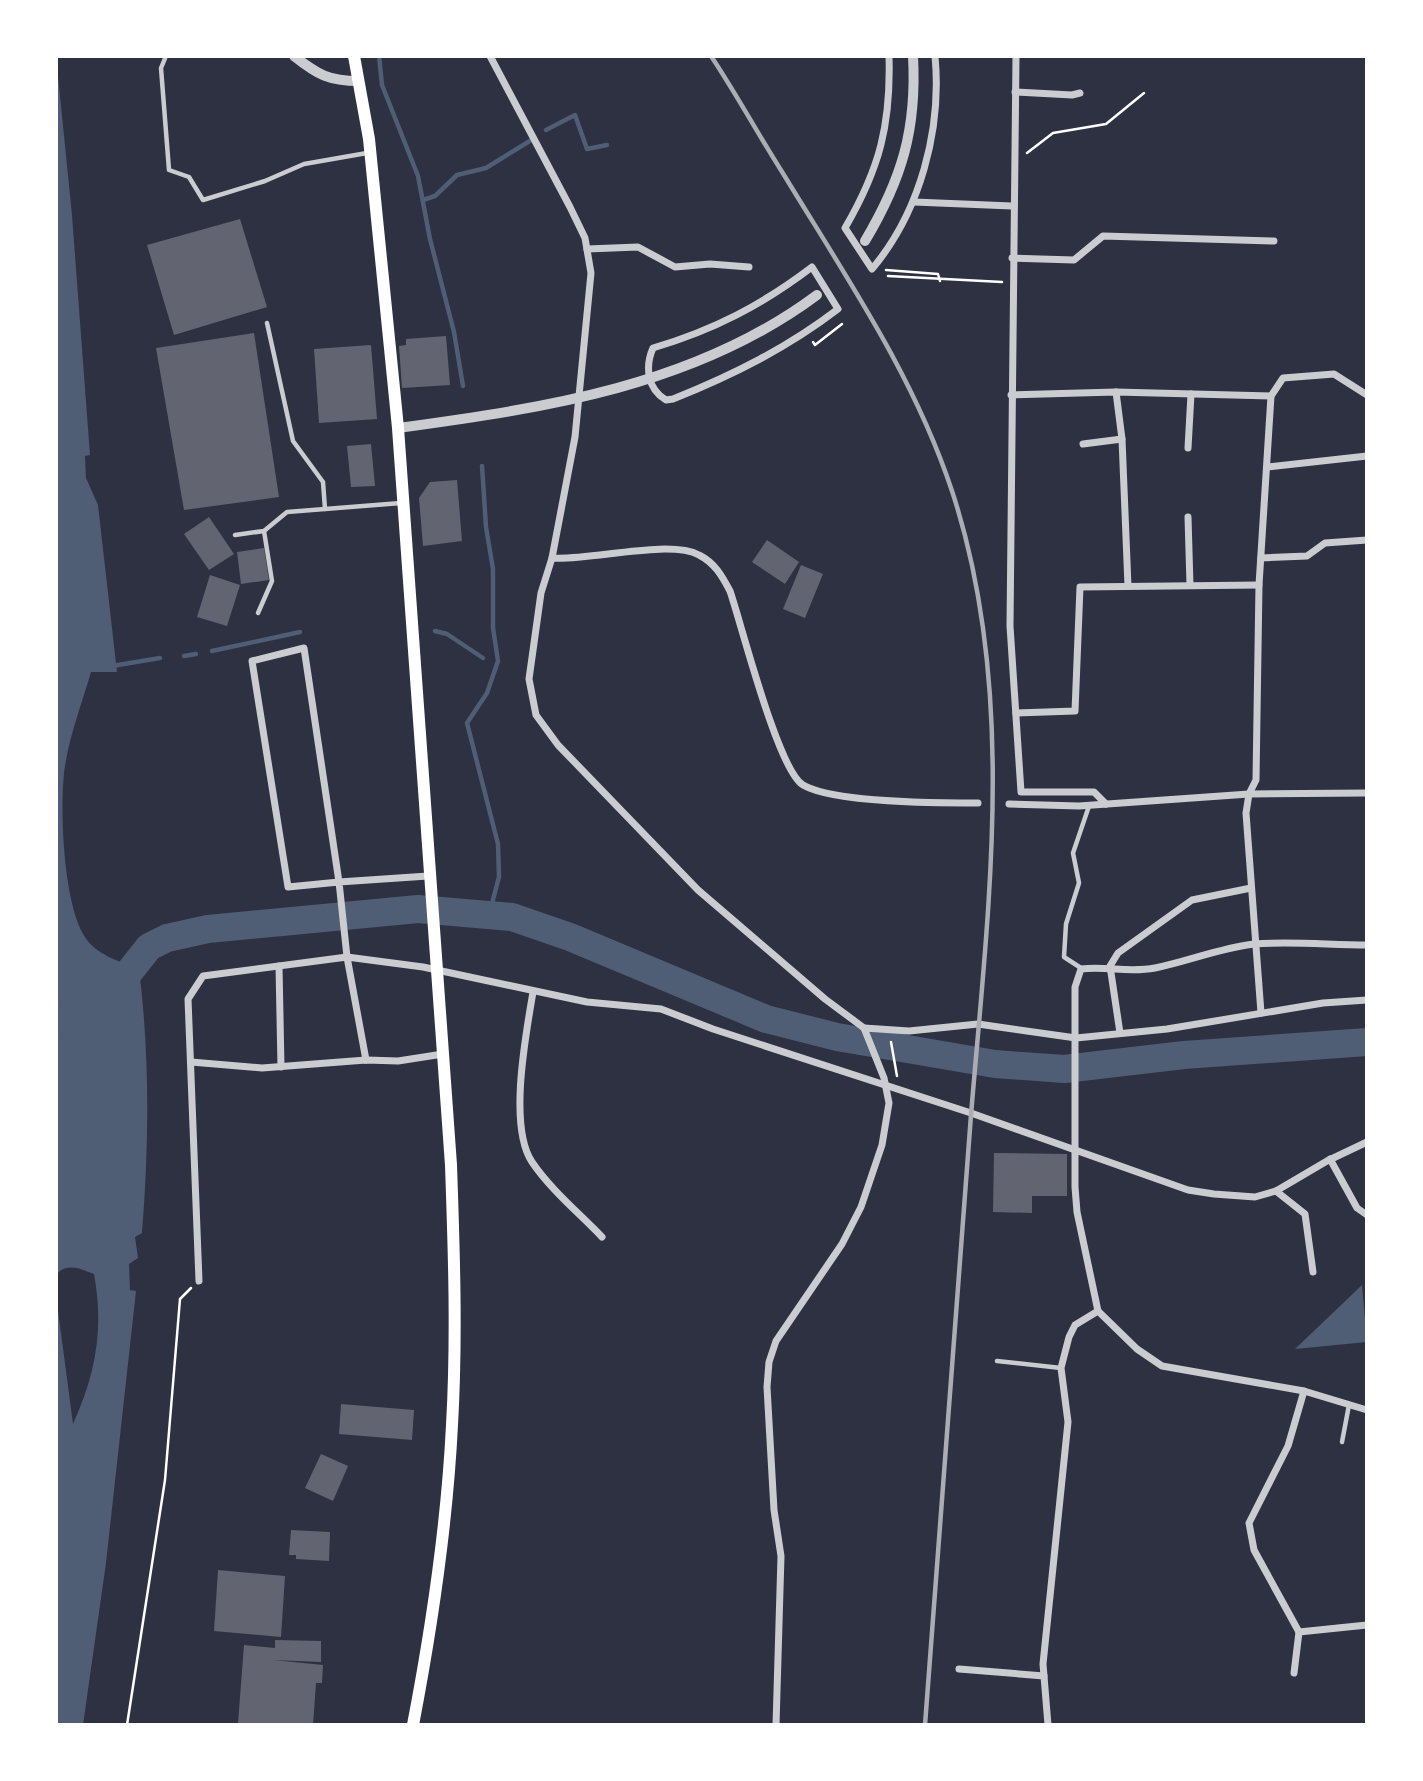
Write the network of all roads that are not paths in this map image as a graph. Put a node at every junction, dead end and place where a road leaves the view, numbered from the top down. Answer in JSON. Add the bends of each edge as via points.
{"nodes":[{"id":1,"x":166,"y":56,"type":"edge"},
{"id":2,"x":294,"y":56,"type":"edge"},
{"id":3,"x":354,"y":56,"type":"edge"},
{"id":4,"x":490,"y":56,"type":"edge"},
{"id":5,"x":889,"y":56,"type":"edge"},
{"id":6,"x":913,"y":56,"type":"edge"},
{"id":7,"x":935,"y":56,"type":"edge"},
{"id":8,"x":1016,"y":56,"type":"edge"},
{"id":9,"x":359,"y":81,"type":"junction"},
{"id":10,"x":1015,"y":92,"type":"junction"},
{"id":11,"x":1080,"y":93,"type":"dead end"},
{"id":12,"x":370,"y":153,"type":"junction"},
{"id":13,"x":914,"y":202,"type":"junction"},
{"id":14,"x":1012,"y":206,"type":"junction"},
{"id":15,"x":865,"y":241,"type":"dead end"},
{"id":16,"x":1274,"y":241,"type":"dead end"},
{"id":17,"x":587,"y":248,"type":"junction"},
{"id":18,"x":1012,"y":258,"type":"junction"},
{"id":19,"x":749,"y":267,"type":"dead end"},
{"id":20,"x":817,"y":295,"type":"dead end"},
{"id":21,"x":267,"y":323,"type":"dead end"},
{"id":22,"x":649,"y":379,"type":"junction"},
{"id":23,"x":1116,"y":392,"type":"junction"},
{"id":24,"x":1191,"y":394,"type":"junction"},
{"id":25,"x":1367,"y":395,"type":"edge"},
{"id":26,"x":1012,"y":396,"type":"junction"},
{"id":27,"x":1271,"y":396,"type":"junction"},
{"id":28,"x":579,"y":399,"type":"junction"},
{"id":29,"x":398,"y":428,"type":"junction"},
{"id":30,"x":1122,"y":439,"type":"junction"},
{"id":31,"x":1083,"y":444,"type":"dead end"},
{"id":32,"x":1188,"y":448,"type":"dead end"},
{"id":33,"x":1367,"y":456,"type":"edge"},
{"id":34,"x":1266,"y":467,"type":"junction"},
{"id":35,"x":402,"y":502,"type":"junction"},
{"id":36,"x":325,"y":509,"type":"junction"},
{"id":37,"x":1188,"y":517,"type":"dead end"},
{"id":38,"x":264,"y":531,"type":"junction"},
{"id":39,"x":235,"y":535,"type":"dead end"},
{"id":40,"x":1367,"y":540,"type":"edge"},
{"id":41,"x":552,"y":558,"type":"junction"},
{"id":42,"x":1261,"y":558,"type":"junction"},
{"id":43,"x":1259,"y":584,"type":"junction"},
{"id":44,"x":1190,"y":585,"type":"junction"},
{"id":45,"x":1128,"y":586,"type":"junction"},
{"id":46,"x":258,"y":613,"type":"dead end"},
{"id":47,"x":1016,"y":713,"type":"junction"},
{"id":48,"x":1367,"y":793,"type":"edge"},
{"id":49,"x":1249,"y":794,"type":"junction"},
{"id":50,"x":978,"y":803,"type":"dead end"},
{"id":51,"x":1009,"y":804,"type":"dead end"},
{"id":52,"x":1106,"y":804,"type":"junction"},
{"id":53,"x":1090,"y":805,"type":"junction"},
{"id":54,"x":428,"y":876,"type":"junction"},
{"id":55,"x":339,"y":882,"type":"junction"},
{"id":56,"x":1251,"y":888,"type":"junction"},
{"id":57,"x":1256,"y":944,"type":"junction"},
{"id":58,"x":1367,"y":945,"type":"edge"},
{"id":59,"x":347,"y":954,"type":"junction"},
{"id":60,"x":279,"y":966,"type":"junction"},
{"id":61,"x":1110,"y":966,"type":"junction"},
{"id":62,"x":1081,"y":969,"type":"junction"},
{"id":63,"x":436,"y":971,"type":"junction"},
{"id":64,"x":533,"y":992,"type":"junction"},
{"id":65,"x":1367,"y":1000,"type":"edge"},
{"id":66,"x":1261,"y":1013,"type":"junction"},
{"id":67,"x":864,"y":1028,"type":"junction"},
{"id":68,"x":1120,"y":1034,"type":"junction"},
{"id":69,"x":1076,"y":1038,"type":"junction"},
{"id":70,"x":443,"y":1054,"type":"junction"},
{"id":71,"x":366,"y":1060,"type":"junction"},
{"id":72,"x":191,"y":1062,"type":"junction"},
{"id":73,"x":281,"y":1067,"type":"junction"},
{"id":74,"x":885,"y":1081,"type":"junction"},
{"id":75,"x":1367,"y":1142,"type":"edge"},
{"id":76,"x":1077,"y":1152,"type":"junction"},
{"id":77,"x":1330,"y":1159,"type":"junction"},
{"id":78,"x":1276,"y":1191,"type":"junction"},
{"id":79,"x":1367,"y":1215,"type":"edge"},
{"id":80,"x":602,"y":1237,"type":"dead end"},
{"id":81,"x":1313,"y":1272,"type":"dead end"},
{"id":82,"x":199,"y":1281,"type":"road end"},
{"id":83,"x":1098,"y":1311,"type":"junction"},
{"id":84,"x":997,"y":1361,"type":"dead end"},
{"id":85,"x":1061,"y":1368,"type":"junction"},
{"id":86,"x":1304,"y":1391,"type":"junction"},
{"id":87,"x":1349,"y":1405,"type":"junction"},
{"id":88,"x":1367,"y":1410,"type":"edge"},
{"id":89,"x":1342,"y":1442,"type":"dead end"},
{"id":90,"x":1367,"y":1625,"type":"edge"},
{"id":91,"x":1299,"y":1632,"type":"junction"},
{"id":92,"x":959,"y":1668,"type":"dead end"},
{"id":93,"x":1294,"y":1673,"type":"dead end"},
{"id":94,"x":1044,"y":1676,"type":"junction"},
{"id":95,"x":413,"y":1725,"type":"edge"},
{"id":96,"x":776,"y":1725,"type":"edge"},
{"id":97,"x":1048,"y":1725,"type":"edge"}],
"edges":[{"from":1,"to":12,"type":"lane","via":[[161,68],[169,170],[189,177],[203,200],[304,164]]},
{"from":2,"to":9,"type":"street","via":[[335,81]]},
{"from":3,"to":9,"type":"main road"},
{"from":4,"to":17,"type":"street","via":[[545,154]]},
{"from":5,"to":13,"type":"street","via":[[888,124],[864,196],[845,228],[872,269]]},
{"from":6,"to":15,"type":"street","via":[[915,93],[903,163],[889,201]]},
{"from":7,"to":13,"type":"street","via":[[936,109]]},
{"from":8,"to":10,"type":"street"},
{"from":9,"to":12,"type":"main road"},
{"from":10,"to":11,"type":"street"},
{"from":10,"to":14,"type":"street"},
{"from":12,"to":29,"type":"main road"},
{"from":13,"to":14,"type":"street"},
{"from":14,"to":18,"type":"street"},
{"from":16,"to":18,"type":"street","via":[[1103,236],[1074,260]]},
{"from":17,"to":19,"type":"street","via":[[638,247],[675,267]]},
{"from":17,"to":28,"type":"street","via":[[591,273]]},
{"from":18,"to":26,"type":"street"},
{"from":20,"to":22,"type":"street","via":[[754,337]]},
{"from":21,"to":36,"type":"lane","via":[[293,441],[323,482]]},
{"from":22,"to":22,"type":"street","via":[[647,360],[653,348],[732,320],[812,267],[838,310],[758,361],[673,399],[662,398]]},
{"from":22,"to":28,"type":"street"},
{"from":23,"to":24,"type":"street"},
{"from":23,"to":26,"type":"street"},
{"from":23,"to":30,"type":"street"},
{"from":24,"to":27,"type":"street"},
{"from":24,"to":32,"type":"street"},
{"from":25,"to":27,"type":"street","via":[[1334,374],[1283,378]]},
{"from":26,"to":47,"type":"street","via":[[1010,626]]},
{"from":27,"to":34,"type":"street"},
{"from":28,"to":29,"type":"street"},
{"from":28,"to":41,"type":"street"},
{"from":29,"to":35,"type":"main road"},
{"from":30,"to":31,"type":"street"},
{"from":30,"to":45,"type":"street"},
{"from":33,"to":34,"type":"street"},
{"from":34,"to":42,"type":"street"},
{"from":35,"to":36,"type":"lane"},
{"from":35,"to":54,"type":"main road"},
{"from":36,"to":38,"type":"lane","via":[[287,512]]},
{"from":37,"to":44,"type":"street"},
{"from":38,"to":39,"type":"lane"},
{"from":38,"to":46,"type":"lane","via":[[272,581]]},
{"from":40,"to":42,"type":"street","via":[[1325,543],[1307,556]]},
{"from":41,"to":50,"type":"street","via":[[664,550],[697,554],[720,573],[730,592],[792,775],[824,792]]},
{"from":41,"to":67,"type":"street","via":[[541,593],[529,679],[536,715],[558,745],[698,890]]},
{"from":42,"to":43,"type":"street"},
{"from":43,"to":44,"type":"street"},
{"from":43,"to":49,"type":"street","via":[[1256,780]]},
{"from":44,"to":45,"type":"street"},
{"from":45,"to":47,"type":"street","via":[[1080,587],[1075,711]]},
{"from":47,"to":52,"type":"street","via":[[1021,792],[1094,792]]},
{"from":48,"to":49,"type":"street"},
{"from":49,"to":52,"type":"street"},
{"from":49,"to":56,"type":"street"},
{"from":51,"to":53,"type":"street"},
{"from":52,"to":53,"type":"street"},
{"from":53,"to":62,"type":"lane","via":[[1073,853],[1079,883],[1066,925],[1064,957]]},
{"from":54,"to":55,"type":"street"},
{"from":54,"to":63,"type":"main road"},
{"from":55,"to":55,"type":"street","via":[[304,648],[252,661],[288,887]]},
{"from":55,"to":59,"type":"street"},
{"from":56,"to":57,"type":"street"},
{"from":56,"to":61,"type":"street","via":[[1192,900],[1118,953]]},
{"from":57,"to":58,"type":"street"},
{"from":57,"to":61,"type":"street","via":[[1155,968],[1123,971]]},
{"from":57,"to":66,"type":"street"},
{"from":59,"to":60,"type":"street"},
{"from":59,"to":63,"type":"street"},
{"from":59,"to":71,"type":"street"},
{"from":60,"to":72,"type":"street","via":[[203,976],[188,999]]},
{"from":60,"to":73,"type":"street"},
{"from":61,"to":62,"type":"street"},
{"from":61,"to":68,"type":"street"},
{"from":62,"to":69,"type":"street","via":[[1075,987]]},
{"from":63,"to":64,"type":"street"},
{"from":63,"to":70,"type":"main road"},
{"from":64,"to":74,"type":"street","via":[[661,1009]]},
{"from":64,"to":80,"type":"street","via":[[522,1062],[524,1140],[531,1160]]},
{"from":65,"to":66,"type":"street"},
{"from":66,"to":68,"type":"street"},
{"from":67,"to":69,"type":"street","via":[[909,1031],[978,1024]]},
{"from":67,"to":74,"type":"street"},
{"from":68,"to":69,"type":"street"},
{"from":69,"to":76,"type":"street"},
{"from":70,"to":71,"type":"street"},
{"from":70,"to":95,"type":"main road","via":[[455,1276],[452,1424],[440,1565]]},
{"from":71,"to":73,"type":"street"},
{"from":72,"to":73,"type":"street"},
{"from":72,"to":82,"type":"street"},
{"from":74,"to":76,"type":"street"},
{"from":74,"to":96,"type":"street","via":[[889,1103],[882,1144],[861,1207],[842,1244],[776,1341],[769,1362],[774,1510],[781,1556]]},
{"from":75,"to":77,"type":"street"},
{"from":76,"to":78,"type":"street","via":[[1188,1190],[1255,1197]]},
{"from":76,"to":83,"type":"street","via":[[1077,1212]]},
{"from":77,"to":78,"type":"street"},
{"from":77,"to":79,"type":"street","via":[[1357,1208]]},
{"from":78,"to":81,"type":"street","via":[[1305,1214]]},
{"from":83,"to":85,"type":"street","via":[[1075,1325]]},
{"from":83,"to":86,"type":"street","via":[[1161,1366]]},
{"from":84,"to":85,"type":"lane"},
{"from":85,"to":94,"type":"street","via":[[1068,1422]]},
{"from":86,"to":87,"type":"street"},
{"from":86,"to":91,"type":"street","via":[[1288,1446],[1249,1523],[1254,1550]]},
{"from":87,"to":88,"type":"street"},
{"from":87,"to":89,"type":"lane"},
{"from":90,"to":91,"type":"street"},
{"from":91,"to":93,"type":"street"},
{"from":92,"to":94,"type":"street"},
{"from":94,"to":97,"type":"street"}]}
